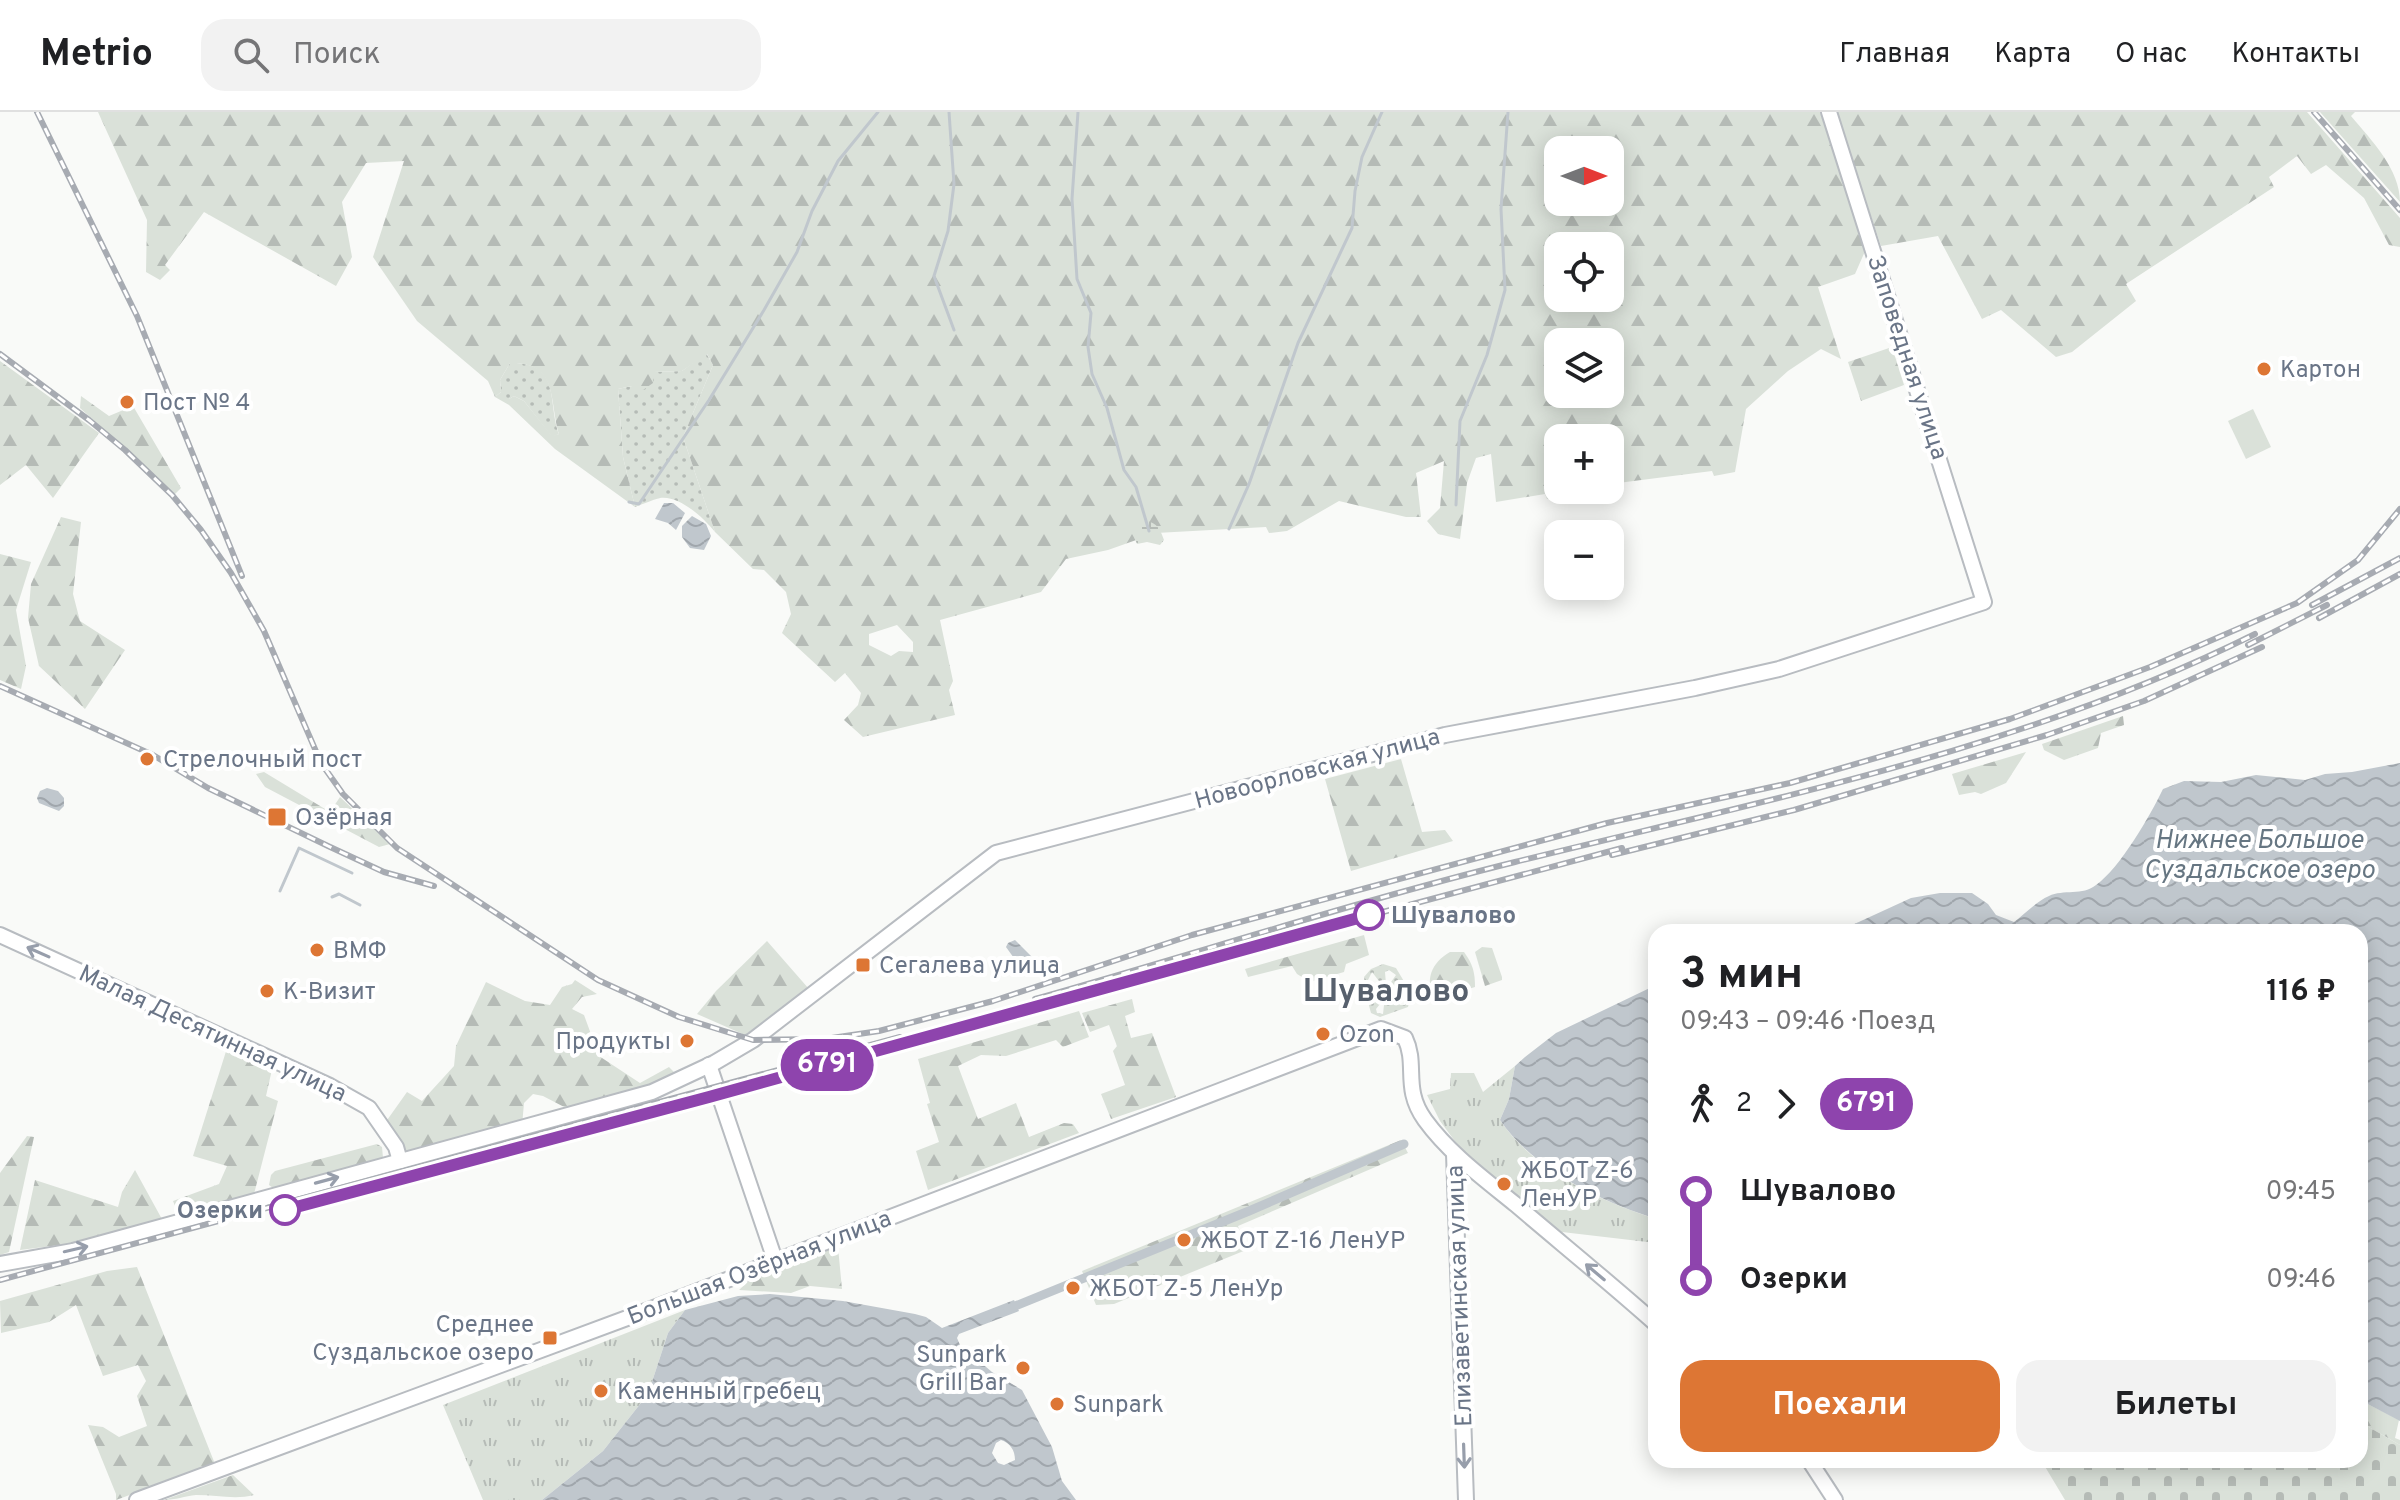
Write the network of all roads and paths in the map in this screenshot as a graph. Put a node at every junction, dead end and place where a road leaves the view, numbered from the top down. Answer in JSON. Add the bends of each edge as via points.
{"nodes":[{"id":1,"x":1829,"y":112,"type":"edge"},
{"id":2,"x":1984,"y":602,"type":"joint"},
{"id":3,"x":0,"y":935,"type":"edge"},
{"id":4,"x":1381,"y":1029,"type":"joint"},
{"id":5,"x":709,"y":1065,"type":"junction"},
{"id":6,"x":1454,"y":1154,"type":"junction"},
{"id":7,"x":403,"y":1155,"type":"junction"},
{"id":8,"x":1487,"y":1181,"type":"junction"},
{"id":9,"x":1456,"y":1198,"type":"junction"},
{"id":10,"x":775,"y":1260,"type":"junction"},
{"id":11,"x":0,"y":1264,"type":"edge"},
{"id":12,"x":1648,"y":1317,"type":"edge"},
{"id":13,"x":1814,"y":1468,"type":"edge"},
{"id":14,"x":137,"y":1500,"type":"edge"},
{"id":15,"x":1466,"y":1500,"type":"edge"},
{"id":16,"x":1835,"y":1500,"type":"edge"}],
"edges":[{"from":1,"to":2,"type":"street","name":"Заповедная улица"},
{"from":2,"to":5,"type":"street","name":"Новоорловская улица","via":[[1779,669],[1445,735],[996,853],[778,1022]]},
{"from":7,"to":3,"type":"street","name":"Малая Десятинная улица","one_way":true,"via":[[369,1108],[330,1086]]},
{"from":4,"to":6,"type":"street","name":"Елизаветинская улица","via":[[1405,1038],[1414,1099]]},
{"from":4,"to":10,"type":"street","name":"Большая Озёрная улица"},
{"from":5,"to":7,"type":"street","name":"Новоорловская улица","via":[[652,1092]]},
{"from":5,"to":10,"type":"street"},
{"from":6,"to":8,"type":"street"},
{"from":6,"to":9,"type":"street","name":"Елизаветинская улица"},
{"from":11,"to":7,"type":"street","name":"Новоорловская улица","one_way":true,"via":[[73,1251]]},
{"from":8,"to":9,"type":"street","via":[[1471,1179]]},
{"from":12,"to":8,"type":"street","one_way":true},
{"from":9,"to":15,"type":"street","name":"Елизаветинская улица","one_way":true},
{"from":10,"to":14,"type":"street","name":"Большая Озёрная улица"},
{"from":13,"to":16,"type":"street"}]}
